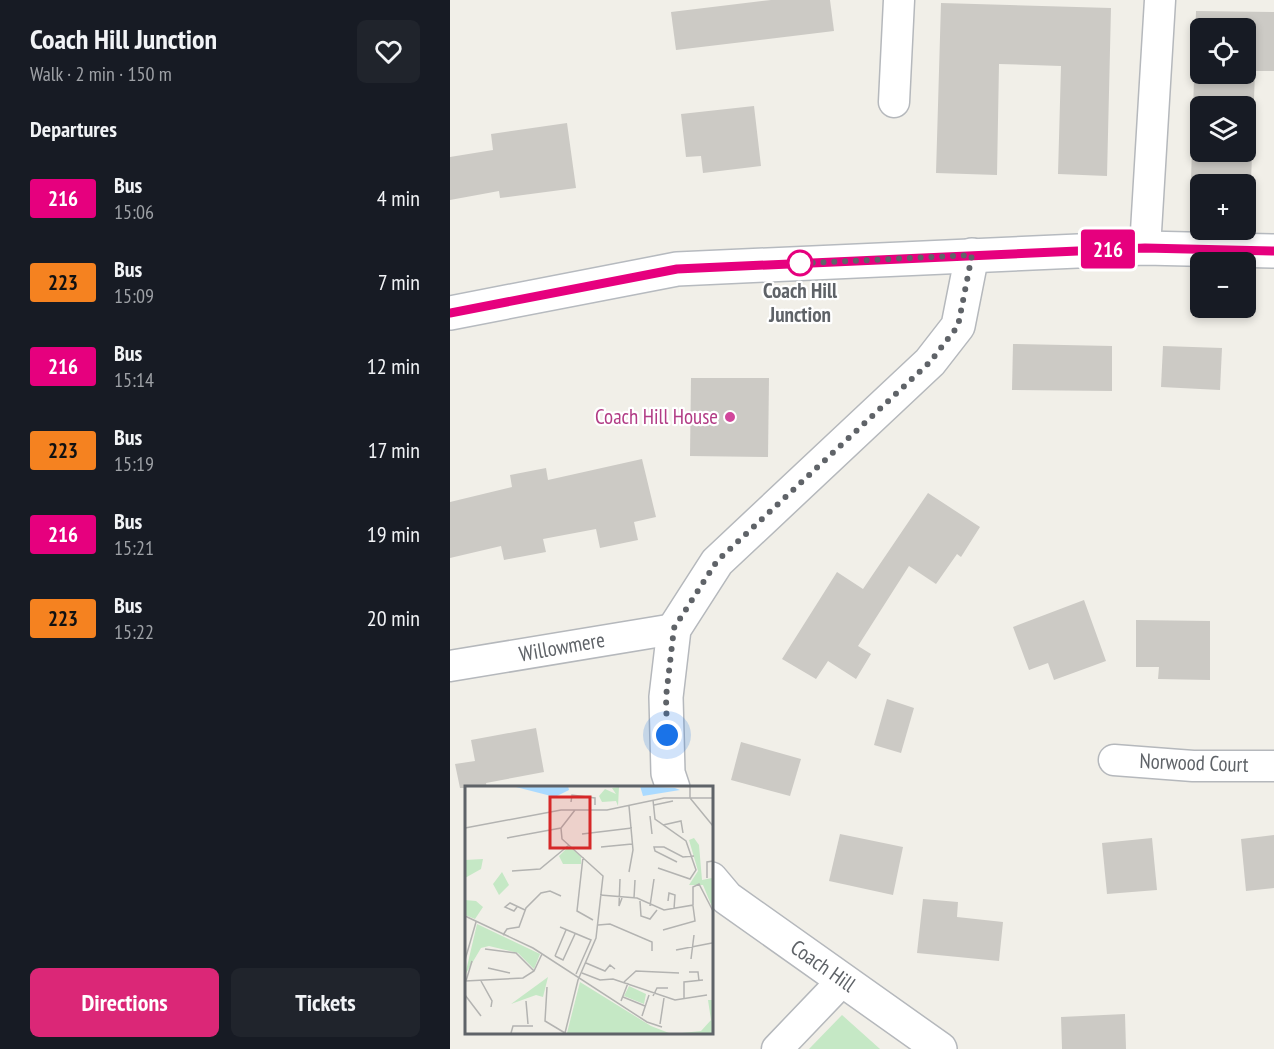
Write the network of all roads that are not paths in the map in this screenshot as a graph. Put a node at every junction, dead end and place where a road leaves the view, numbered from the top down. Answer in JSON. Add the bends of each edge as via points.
{"nodes":[{"id":1,"x":899,"y":0,"type":"edge"},
{"id":2,"x":1160,"y":0,"type":"edge"},
{"id":3,"x":894,"y":102,"type":"dead end"},
{"id":4,"x":1145,"y":248,"type":"junction"},
{"id":5,"x":1274,"y":251,"type":"edge"},
{"id":6,"x":972,"y":255,"type":"junction"},
{"id":7,"x":450,"y":313,"type":"edge"},
{"id":8,"x":674,"y":628,"type":"junction"},
{"id":9,"x":450,"y":666,"type":"edge"},
{"id":10,"x":1114,"y":760,"type":"dead end"},
{"id":11,"x":1274,"y":766,"type":"edge"},
{"id":12,"x":672,"y":786,"type":"edge"},
{"id":13,"x":712,"y":880,"type":"edge"},
{"id":14,"x":843,"y":980,"type":"junction"},
{"id":15,"x":777,"y":1049,"type":"edge"},
{"id":16,"x":940,"y":1049,"type":"edge"}],
"edges":[{"from":1,"to":3,"type":"street"},
{"from":2,"to":4,"type":"street"},
{"from":4,"to":5,"type":"street"},
{"from":4,"to":6,"type":"street"},
{"from":6,"to":7,"type":"street","via":[[677,269]]},
{"from":6,"to":8,"type":"street","via":[[958,326],[930,362],[717,561]]},
{"from":8,"to":9,"type":"street","name":"Willowmere"},
{"from":8,"to":12,"type":"street","via":[[666,697],[668,773]]},
{"from":10,"to":11,"type":"street","name":"Norwood Court","via":[[1193,766]]},
{"from":13,"to":14,"type":"street","name":"Coach Hill","via":[[727,898]]},
{"from":14,"to":15,"type":"street"},
{"from":14,"to":16,"type":"street","name":"Coach Hill"}]}
